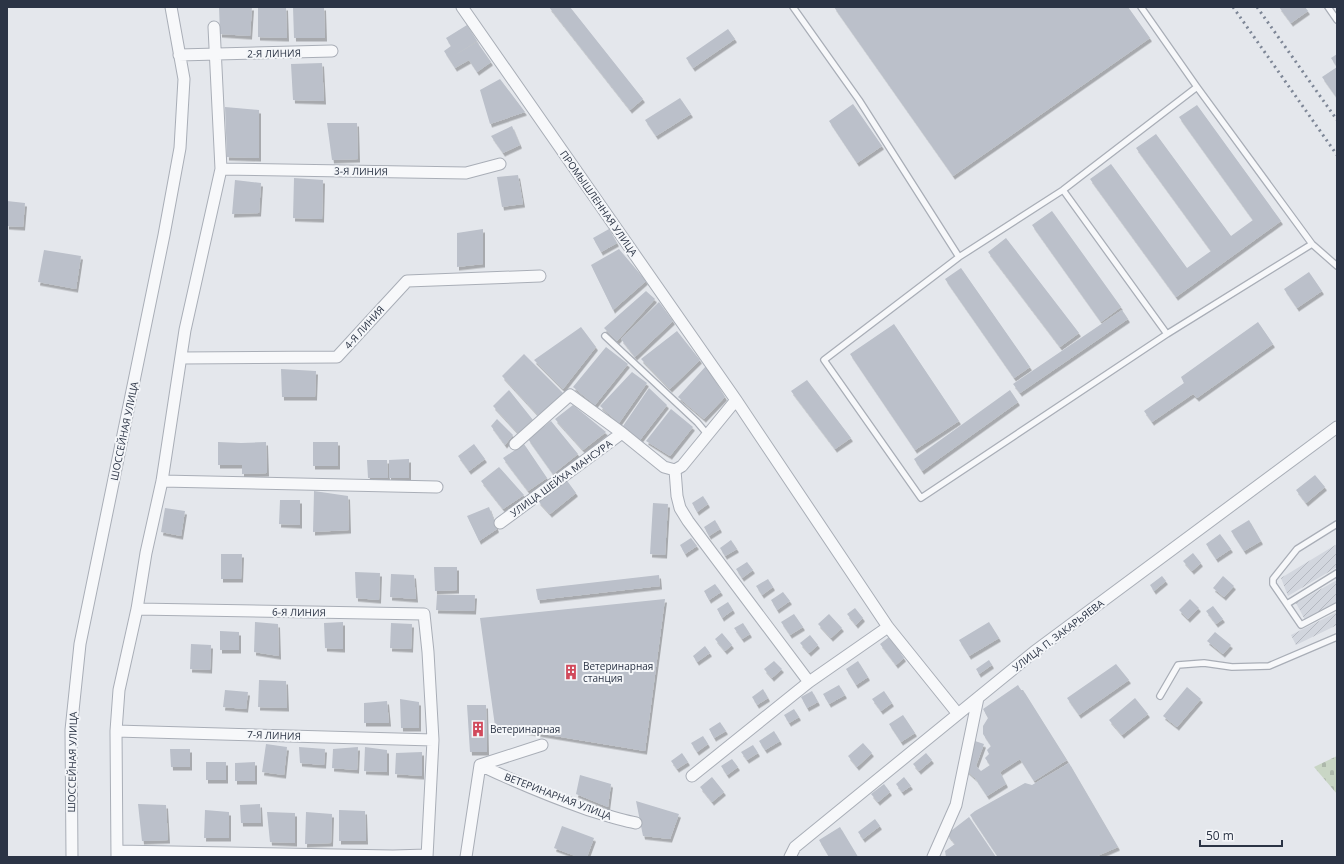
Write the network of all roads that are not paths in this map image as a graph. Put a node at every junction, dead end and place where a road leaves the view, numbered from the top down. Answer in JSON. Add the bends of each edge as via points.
{"nodes":[{"id":1,"x":171,"y":7,"type":"edge"},
{"id":2,"x":462,"y":7,"type":"edge"},
{"id":3,"x":793,"y":7,"type":"edge"},
{"id":4,"x":1141,"y":7,"type":"edge"},
{"id":5,"x":1328,"y":7,"type":"edge"},
{"id":6,"x":1337,"y":20,"type":"edge"},
{"id":7,"x":214,"y":27,"type":"dead end"},
{"id":8,"x":332,"y":51,"type":"dead end"},
{"id":9,"x":216,"y":54,"type":"junction"},
{"id":10,"x":179,"y":55,"type":"junction"},
{"id":11,"x":1197,"y":87,"type":"junction"},
{"id":12,"x":500,"y":164,"type":"dead end"},
{"id":13,"x":222,"y":169,"type":"junction"},
{"id":14,"x":1063,"y":190,"type":"junction"},
{"id":15,"x":1312,"y":244,"type":"junction"},
{"id":16,"x":959,"y":257,"type":"junction"},
{"id":17,"x":1337,"y":266,"type":"edge"},
{"id":18,"x":540,"y":276,"type":"dead end"},
{"id":19,"x":1167,"y":334,"type":"junction"},
{"id":20,"x":605,"y":336,"type":"dead end"},
{"id":21,"x":180,"y":358,"type":"junction"},
{"id":22,"x":736,"y":400,"type":"junction"},
{"id":23,"x":1337,"y":427,"type":"edge"},
{"id":24,"x":622,"y":433,"type":"junction"},
{"id":25,"x":708,"y":435,"type":"junction"},
{"id":26,"x":515,"y":444,"type":"dead end"},
{"id":27,"x":675,"y":470,"type":"junction"},
{"id":28,"x":162,"y":481,"type":"junction"},
{"id":29,"x":437,"y":487,"type":"dead end"},
{"id":30,"x":500,"y":523,"type":"dead end"},
{"id":31,"x":1337,"y":524,"type":"edge"},
{"id":32,"x":1337,"y":573,"type":"edge"},
{"id":33,"x":1287,"y":604,"type":"junction"},
{"id":34,"x":1337,"y":606,"type":"edge"},
{"id":35,"x":136,"y":609,"type":"junction"},
{"id":36,"x":888,"y":627,"type":"junction"},
{"id":37,"x":1337,"y":637,"type":"edge"},
{"id":38,"x":809,"y":682,"type":"junction"},
{"id":39,"x":1160,"y":696,"type":"dead end"},
{"id":40,"x":978,"y":698,"type":"junction"},
{"id":41,"x":958,"y":714,"type":"junction"},
{"id":42,"x":116,"y":731,"type":"junction"},
{"id":43,"x":433,"y":740,"type":"junction"},
{"id":44,"x":542,"y":745,"type":"dead end"},
{"id":45,"x":480,"y":765,"type":"junction"},
{"id":46,"x":692,"y":776,"type":"dead end"},
{"id":47,"x":636,"y":823,"type":"dead end"},
{"id":48,"x":117,"y":854,"type":"edge"},
{"id":49,"x":427,"y":856,"type":"edge"},
{"id":50,"x":72,"y":857,"type":"edge"},
{"id":51,"x":466,"y":857,"type":"edge"},
{"id":52,"x":790,"y":857,"type":"edge"},
{"id":53,"x":933,"y":857,"type":"edge"}],
"edges":[{"from":1,"to":10,"type":"street","name":"ШОССЕЙНАЯ УЛИЦА"},
{"from":2,"to":22,"type":"street","name":"ПРОМЫШЛЕННАЯ УЛИЦА"},
{"from":3,"to":16,"type":"lane","via":[[859,100]]},
{"from":4,"to":11,"type":"lane"},
{"from":5,"to":6,"type":"lane"},
{"from":7,"to":9,"type":"street"},
{"from":8,"to":9,"type":"street","name":"2-Я ЛИНИЯ"},
{"from":9,"to":10,"type":"street","name":"2-Я ЛИНИЯ"},
{"from":9,"to":13,"type":"street"},
{"from":10,"to":50,"type":"street","name":"ШОССЕЙНАЯ УЛИЦА","via":[[184,79],[180,148],[80,644],[70,730]]},
{"from":11,"to":14,"type":"lane"},
{"from":11,"to":15,"type":"lane"},
{"from":12,"to":13,"type":"street","name":"3-Я ЛИНИЯ","via":[[466,173]]},
{"from":13,"to":21,"type":"street"},
{"from":14,"to":16,"type":"lane"},
{"from":14,"to":19,"type":"lane"},
{"from":15,"to":17,"type":"lane"},
{"from":15,"to":19,"type":"lane"},
{"from":16,"to":19,"type":"lane","via":[[824,360],[921,498]]},
{"from":18,"to":21,"type":"street","name":"4-Я ЛИНИЯ","via":[[407,281],[337,357]]},
{"from":20,"to":25,"type":"lane"},
{"from":21,"to":28,"type":"street"},
{"from":22,"to":25,"type":"street"},
{"from":22,"to":36,"type":"street","name":"ПРОМЫШЛЕННАЯ УЛИЦА"},
{"from":23,"to":40,"type":"street","name":"УЛИЦА П. ЗАКАРЬЯЕВА","via":[[1034,652]]},
{"from":24,"to":26,"type":"street","name":"УЛИЦА ШЕЙХА МАНСУРА","via":[[570,395]]},
{"from":24,"to":27,"type":"street","name":"УЛИЦА ШЕЙХА МАНСУРА","via":[[664,467]]},
{"from":24,"to":30,"type":"street","name":"УЛИЦА ШЕЙХА МАНСУРА"},
{"from":25,"to":27,"type":"street","via":[[682,466]]},
{"from":27,"to":38,"type":"street","via":[[680,508],[688,521]]},
{"from":28,"to":29,"type":"street"},
{"from":28,"to":35,"type":"street"},
{"from":31,"to":33,"type":"lane","via":[[1297,549],[1273,579],[1273,584]]},
{"from":32,"to":33,"type":"lane"},
{"from":33,"to":34,"type":"lane","via":[[1301,625]]},
{"from":35,"to":42,"type":"street","via":[[119,690]]},
{"from":35,"to":43,"type":"street","name":"6-Я ЛИНИЯ","via":[[424,614]]},
{"from":36,"to":38,"type":"street"},
{"from":36,"to":41,"type":"street","name":"ПРОМЫШЛЕННАЯ УЛИЦА"},
{"from":37,"to":39,"type":"lane","via":[[1269,666],[1232,667],[1204,663],[1178,665]]},
{"from":38,"to":46,"type":"street"},
{"from":40,"to":41,"type":"street","name":"УЛИЦА П. ЗАКАРЬЯЕВА"},
{"from":40,"to":53,"type":"street","via":[[956,805]]},
{"from":41,"to":52,"type":"street","name":"УЛИЦА П. ЗАКАРЬЯЕВА","via":[[795,847]]},
{"from":42,"to":43,"type":"street","name":"7-Я ЛИНИЯ"},
{"from":42,"to":48,"type":"street"},
{"from":43,"to":49,"type":"street"},
{"from":44,"to":45,"type":"street","name":"ВЕТЕРИНАРНАЯ УЛИЦА"},
{"from":45,"to":47,"type":"street","name":"ВЕТЕРИНАРНАЯ УЛИЦА","via":[[567,802]]},
{"from":45,"to":51,"type":"street"},
{"from":48,"to":49,"type":"street"}]}
